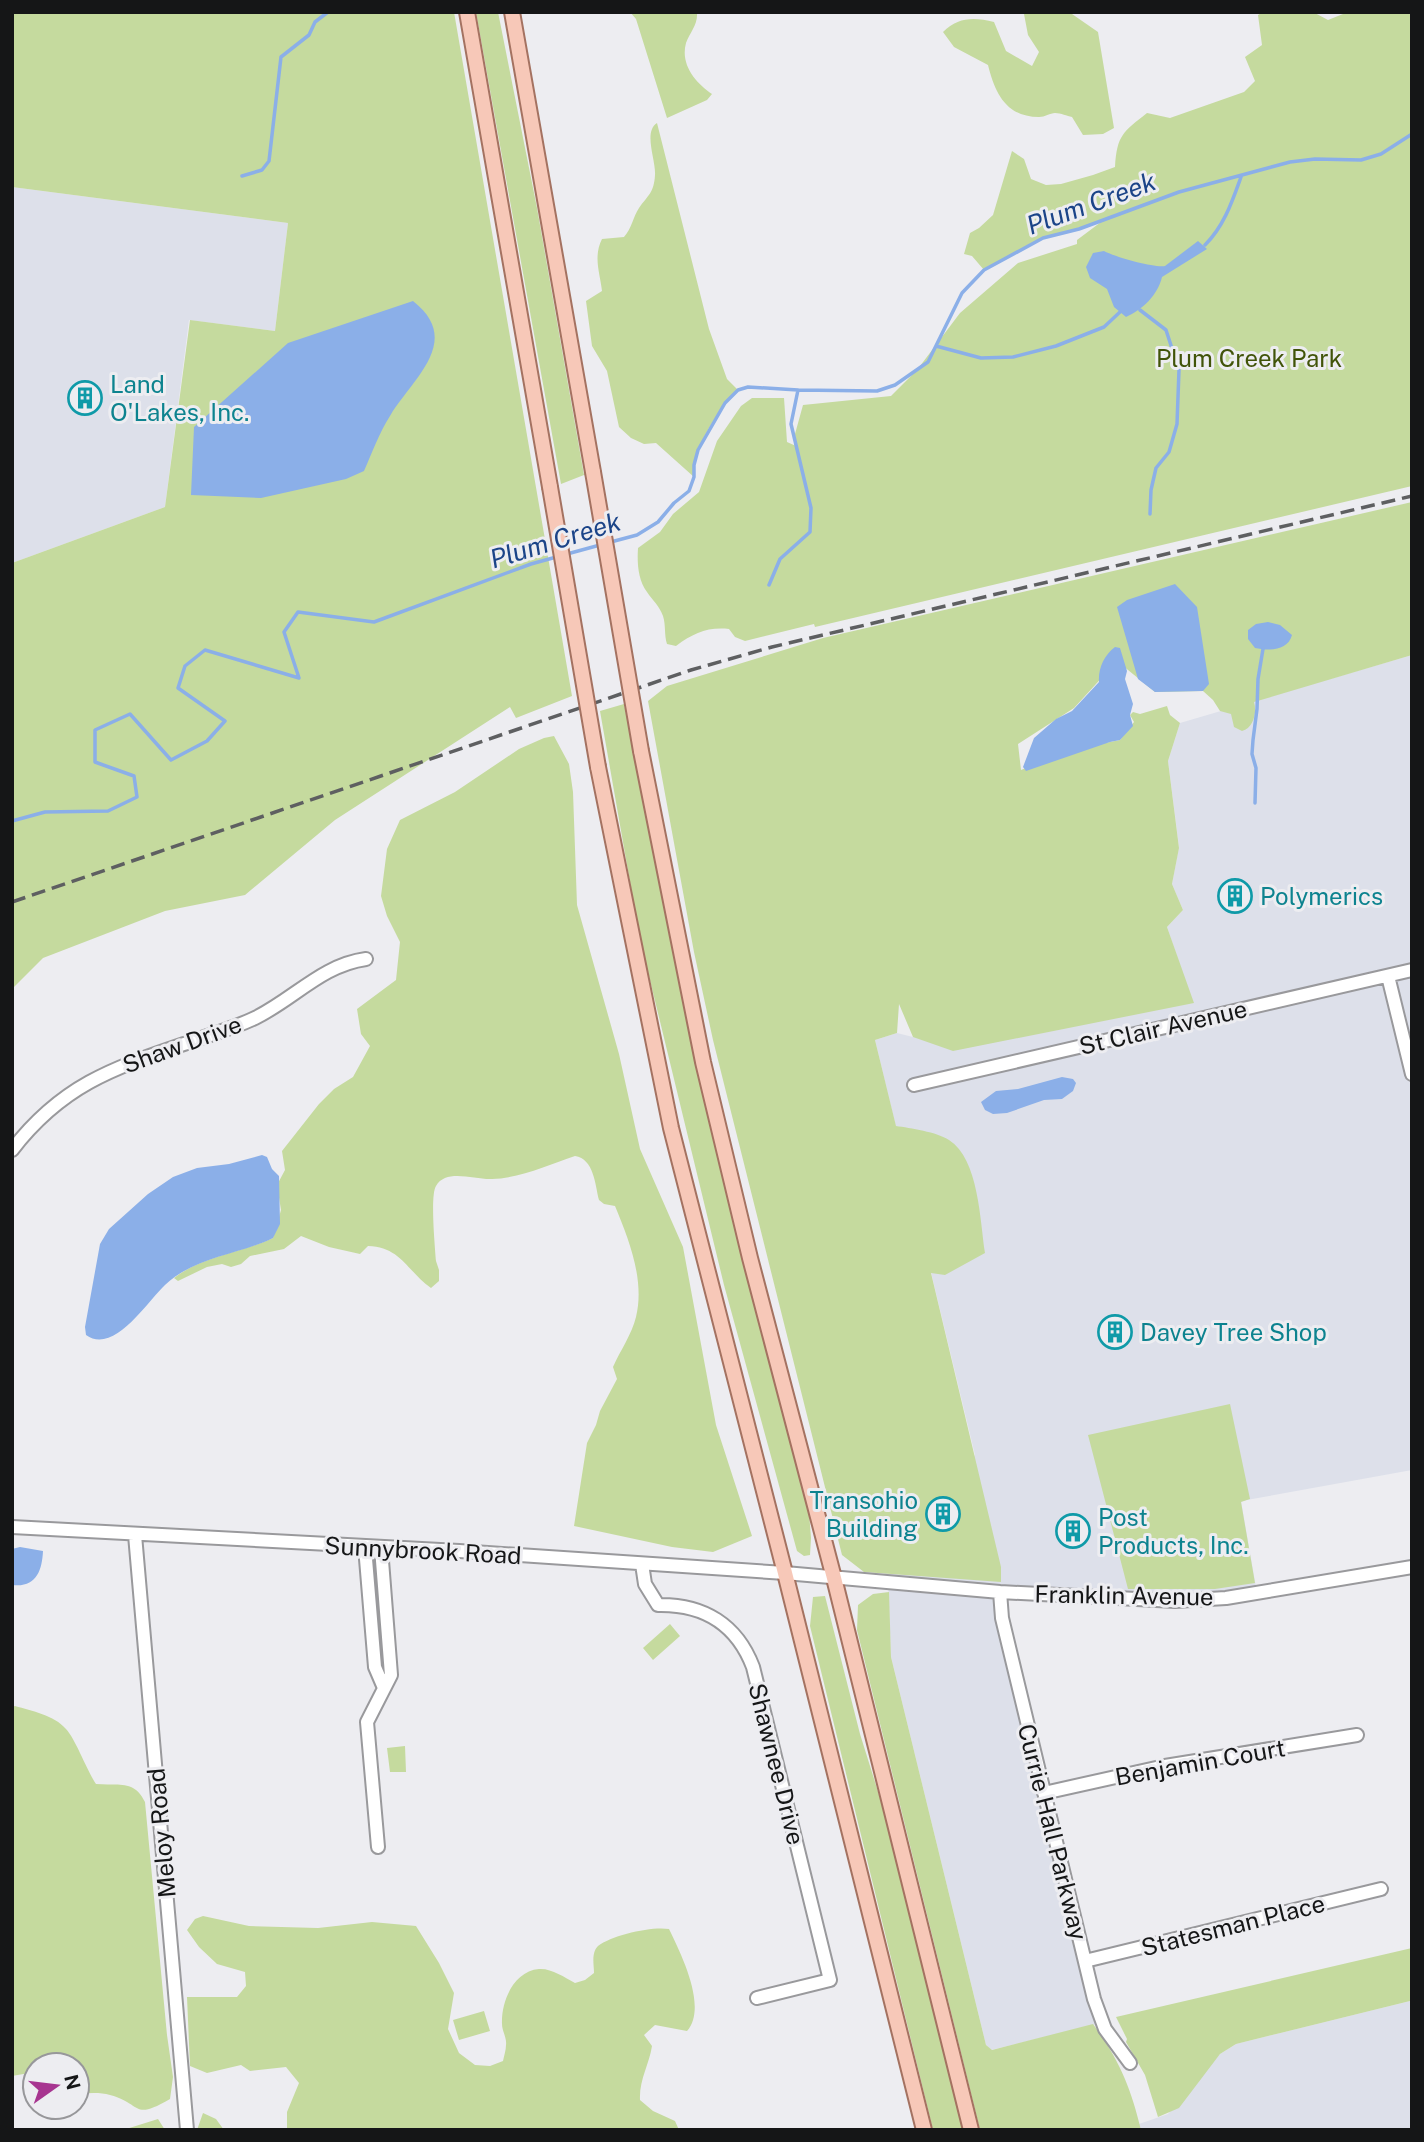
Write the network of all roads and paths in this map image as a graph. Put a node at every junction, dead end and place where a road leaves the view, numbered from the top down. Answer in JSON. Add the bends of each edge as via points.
{"nodes":[{"id":1,"x":467,"y":12,"type":"edge"},
{"id":2,"x":512,"y":12,"type":"edge"},
{"id":3,"x":366,"y":959,"type":"dead end"},
{"id":4,"x":1412,"y":970,"type":"edge"},
{"id":5,"x":1388,"y":976,"type":"junction"},
{"id":6,"x":1412,"y":1074,"type":"edge"},
{"id":7,"x":915,"y":1085,"type":"dead end"},
{"id":8,"x":12,"y":1150,"type":"edge"},
{"id":9,"x":12,"y":1527,"type":"edge"},
{"id":10,"x":135,"y":1535,"type":"junction"},
{"id":11,"x":365,"y":1547,"type":"junction"},
{"id":12,"x":381,"y":1548,"type":"junction"},
{"id":13,"x":642,"y":1564,"type":"junction"},
{"id":14,"x":1412,"y":1567,"type":"edge"},
{"id":15,"x":785,"y":1573,"type":"junction"},
{"id":16,"x":834,"y":1578,"type":"junction"},
{"id":17,"x":1000,"y":1592,"type":"junction"},
{"id":18,"x":384,"y":1688,"type":"junction"},
{"id":19,"x":1357,"y":1735,"type":"dead end"},
{"id":20,"x":1044,"y":1793,"type":"junction"},
{"id":21,"x":378,"y":1847,"type":"dead end"},
{"id":22,"x":1381,"y":1889,"type":"dead end"},
{"id":23,"x":1085,"y":1961,"type":"junction"},
{"id":24,"x":757,"y":1998,"type":"dead end"},
{"id":25,"x":1130,"y":2063,"type":"dead end"},
{"id":26,"x":187,"y":2130,"type":"edge"},
{"id":27,"x":924,"y":2130,"type":"edge"},
{"id":28,"x":971,"y":2130,"type":"edge"}],
"edges":[{"from":1,"to":15,"type":"main road","bridge":true,"via":[[598,767],[671,1128]]},
{"from":2,"to":16,"type":"main road","bridge":true,"via":[[641,751],[703,1062]]},
{"from":3,"to":8,"type":"street","name":"Shaw Drive","via":[[333,967],[245,1022],[96,1077],[52,1107]]},
{"from":4,"to":5,"type":"street","name":"St Clair Avenue"},
{"from":5,"to":6,"type":"street"},
{"from":5,"to":7,"type":"street","name":"St Clair Avenue"},
{"from":9,"to":10,"type":"street","name":"Sunnybrook Road"},
{"from":10,"to":11,"type":"street","name":"Sunnybrook Road"},
{"from":10,"to":26,"type":"street","name":"Meloy Road"},
{"from":11,"to":12,"type":"street","name":"Sunnybrook Road"},
{"from":11,"to":18,"type":"street","via":[[375,1667]]},
{"from":12,"to":13,"type":"street","name":"Sunnybrook Road"},
{"from":12,"to":18,"type":"street","via":[[391,1665]]},
{"from":13,"to":15,"type":"street","name":"Sunnybrook Road"},
{"from":13,"to":24,"type":"street","name":"Shawnee Drive","via":[[645,1584],[658,1605],[688,1606],[732,1631],[747,1652],[756,1679],[830,1980]]},
{"from":14,"to":17,"type":"street","name":"Franklin Avenue","via":[[1197,1601]]},
{"from":15,"to":16,"type":"street","name":"Sunnybrook Road"},
{"from":15,"to":27,"type":"main road"},
{"from":16,"to":17,"type":"street","name":"Franklin Avenue"},
{"from":16,"to":28,"type":"main road"},
{"from":17,"to":20,"type":"street","name":"Currie Hall Parkway","via":[[1002,1618]]},
{"from":18,"to":21,"type":"street","via":[[367,1722]]},
{"from":19,"to":20,"type":"street","name":"Benjamin Court","via":[[1165,1766]]},
{"from":20,"to":23,"type":"street","name":"Currie Hall Parkway"},
{"from":22,"to":23,"type":"street","name":"Statesman Place"},
{"from":23,"to":25,"type":"street","name":"Currie Hall Parkway","via":[[1100,2019]]}]}
